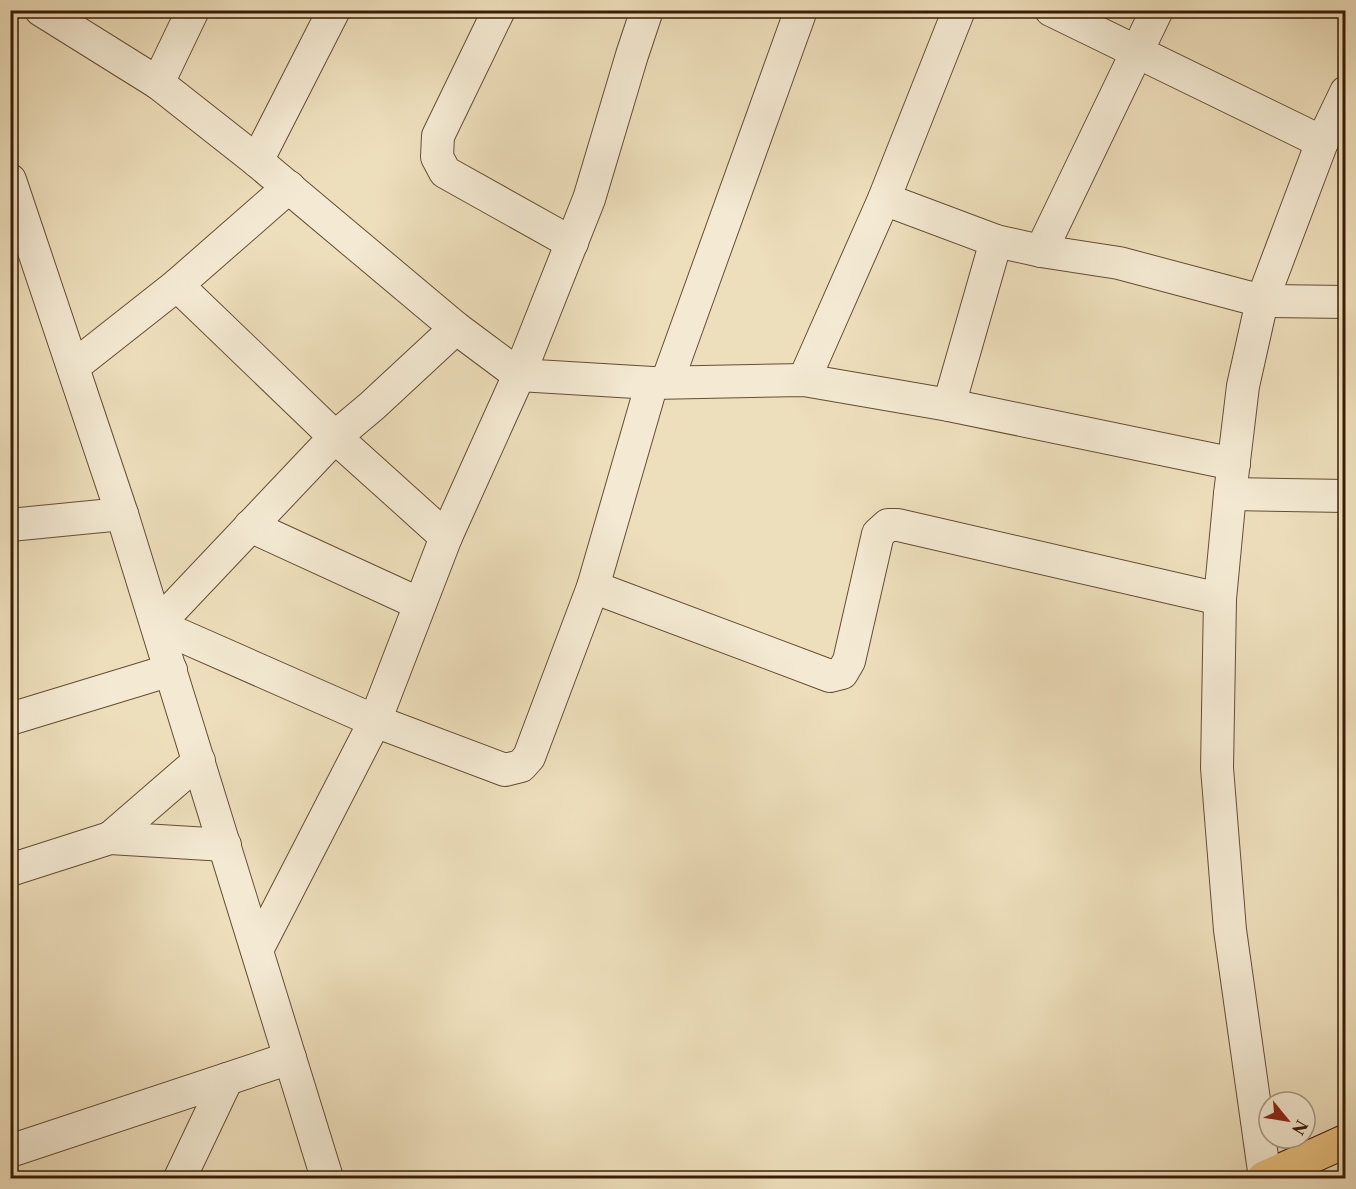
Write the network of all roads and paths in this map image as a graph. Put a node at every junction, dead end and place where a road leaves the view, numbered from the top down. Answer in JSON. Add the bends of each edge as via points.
{"nodes":[{"id":1,"x":41,"y":10,"type":"edge"},
{"id":2,"x":193,"y":10,"type":"edge"},
{"id":3,"x":334,"y":10,"type":"edge"},
{"id":4,"x":499,"y":10,"type":"edge"},
{"id":5,"x":647,"y":10,"type":"edge"},
{"id":6,"x":801,"y":10,"type":"edge"},
{"id":7,"x":959,"y":10,"type":"edge"},
{"id":8,"x":1051,"y":10,"type":"edge"},
{"id":9,"x":1157,"y":10,"type":"edge"},
{"id":10,"x":1137,"y":52,"type":"junction"},
{"id":11,"x":158,"y":83,"type":"junction"},
{"id":12,"x":1346,"y":92,"type":"edge"},
{"id":13,"x":1322,"y":142,"type":"junction"},
{"id":14,"x":257,"y":161,"type":"junction"},
{"id":15,"x":10,"y":180,"type":"edge"},
{"id":16,"x":289,"y":187,"type":"junction"},
{"id":17,"x":884,"y":199,"type":"junction"},
{"id":18,"x":996,"y":241,"type":"junction"},
{"id":19,"x":572,"y":243,"type":"junction"},
{"id":20,"x":1041,"y":251,"type":"junction"},
{"id":21,"x":177,"y":285,"type":"junction"},
{"id":22,"x":1262,"y":301,"type":"junction"},
{"id":23,"x":1346,"y":302,"type":"edge"},
{"id":24,"x":456,"y":328,"type":"junction"},
{"id":25,"x":73,"y":367,"type":"junction"},
{"id":26,"x":519,"y":375,"type":"junction"},
{"id":27,"x":804,"y":380,"type":"junction"},
{"id":28,"x":659,"y":383,"type":"junction"},
{"id":29,"x":949,"y":405,"type":"junction"},
{"id":30,"x":335,"y":437,"type":"junction"},
{"id":31,"x":1232,"y":479,"type":"junction"},
{"id":32,"x":1346,"y":496,"type":"edge"},
{"id":33,"x":122,"y":514,"type":"junction"},
{"id":34,"x":10,"y":525,"type":"edge"},
{"id":35,"x":250,"y":526,"type":"junction"},
{"id":36,"x":446,"y":537,"type":"junction"},
{"id":37,"x":593,"y":587,"type":"junction"},
{"id":38,"x":1220,"y":599,"type":"junction"},
{"id":39,"x":420,"y":604,"type":"junction"},
{"id":40,"x":157,"y":625,"type":"junction"},
{"id":41,"x":171,"y":670,"type":"junction"},
{"id":42,"x":10,"y":719,"type":"edge"},
{"id":43,"x":375,"y":721,"type":"junction"},
{"id":44,"x":199,"y":761,"type":"junction"},
{"id":45,"x":110,"y":838,"type":"junction"},
{"id":46,"x":225,"y":845,"type":"junction"},
{"id":47,"x":10,"y":870,"type":"edge"},
{"id":48,"x":257,"y":950,"type":"junction"},
{"id":49,"x":290,"y":1058,"type":"junction"},
{"id":50,"x":227,"y":1079,"type":"junction"},
{"id":51,"x":1346,"y":1141,"type":"edge"},
{"id":52,"x":10,"y":1151,"type":"edge"},
{"id":53,"x":1264,"y":1178,"type":"edge"},
{"id":54,"x":180,"y":1179,"type":"edge"},
{"id":55,"x":327,"y":1179,"type":"edge"}],
"edges":[{"from":1,"to":11,"type":"street"},
{"from":2,"to":11,"type":"street"},
{"from":3,"to":14,"type":"street"},
{"from":4,"to":19,"type":"street","via":[[438,136],[436,157],[445,172]]},
{"from":5,"to":19,"type":"street"},
{"from":6,"to":28,"type":"street"},
{"from":7,"to":17,"type":"street"},
{"from":8,"to":10,"type":"street"},
{"from":9,"to":10,"type":"street"},
{"from":10,"to":13,"type":"street"},
{"from":10,"to":20,"type":"street"},
{"from":11,"to":14,"type":"street"},
{"from":12,"to":13,"type":"street"},
{"from":13,"to":22,"type":"street"},
{"from":14,"to":16,"type":"street"},
{"from":15,"to":25,"type":"street"},
{"from":16,"to":21,"type":"street"},
{"from":16,"to":24,"type":"street"},
{"from":17,"to":18,"type":"street"},
{"from":17,"to":27,"type":"street"},
{"from":18,"to":20,"type":"street"},
{"from":18,"to":29,"type":"street"},
{"from":19,"to":26,"type":"street"},
{"from":20,"to":22,"type":"street","via":[[1119,263]]},
{"from":21,"to":25,"type":"street"},
{"from":21,"to":30,"type":"street"},
{"from":22,"to":23,"type":"street"},
{"from":22,"to":31,"type":"street","via":[[1243,386]]},
{"from":24,"to":26,"type":"street"},
{"from":24,"to":30,"type":"street"},
{"from":25,"to":33,"type":"street"},
{"from":26,"to":28,"type":"street"},
{"from":26,"to":36,"type":"street"},
{"from":27,"to":28,"type":"street"},
{"from":27,"to":29,"type":"street"},
{"from":28,"to":37,"type":"street"},
{"from":29,"to":31,"type":"street"},
{"from":30,"to":35,"type":"street"},
{"from":30,"to":36,"type":"street"},
{"from":31,"to":32,"type":"street"},
{"from":31,"to":38,"type":"street"},
{"from":33,"to":34,"type":"street"},
{"from":33,"to":40,"type":"street"},
{"from":35,"to":39,"type":"street"},
{"from":35,"to":40,"type":"street"},
{"from":36,"to":39,"type":"street"},
{"from":37,"to":38,"type":"street","via":[[830,676],[842,673],[849,661],[878,534],[888,525]]},
{"from":37,"to":43,"type":"street","via":[[529,757],[521,766],[505,770]]},
{"from":38,"to":53,"type":"street","via":[[1216,768],[1230,930]]},
{"from":39,"to":43,"type":"street"},
{"from":40,"to":41,"type":"street"},
{"from":40,"to":43,"type":"street"},
{"from":41,"to":42,"type":"street"},
{"from":41,"to":44,"type":"street"},
{"from":43,"to":48,"type":"street"},
{"from":44,"to":45,"type":"street"},
{"from":44,"to":46,"type":"street"},
{"from":45,"to":46,"type":"street"},
{"from":45,"to":47,"type":"street"},
{"from":46,"to":48,"type":"street"},
{"from":48,"to":49,"type":"street"},
{"from":49,"to":50,"type":"street"},
{"from":49,"to":55,"type":"street"},
{"from":50,"to":52,"type":"street"},
{"from":50,"to":54,"type":"street"},
{"from":51,"to":53,"type":"highway"}]}
